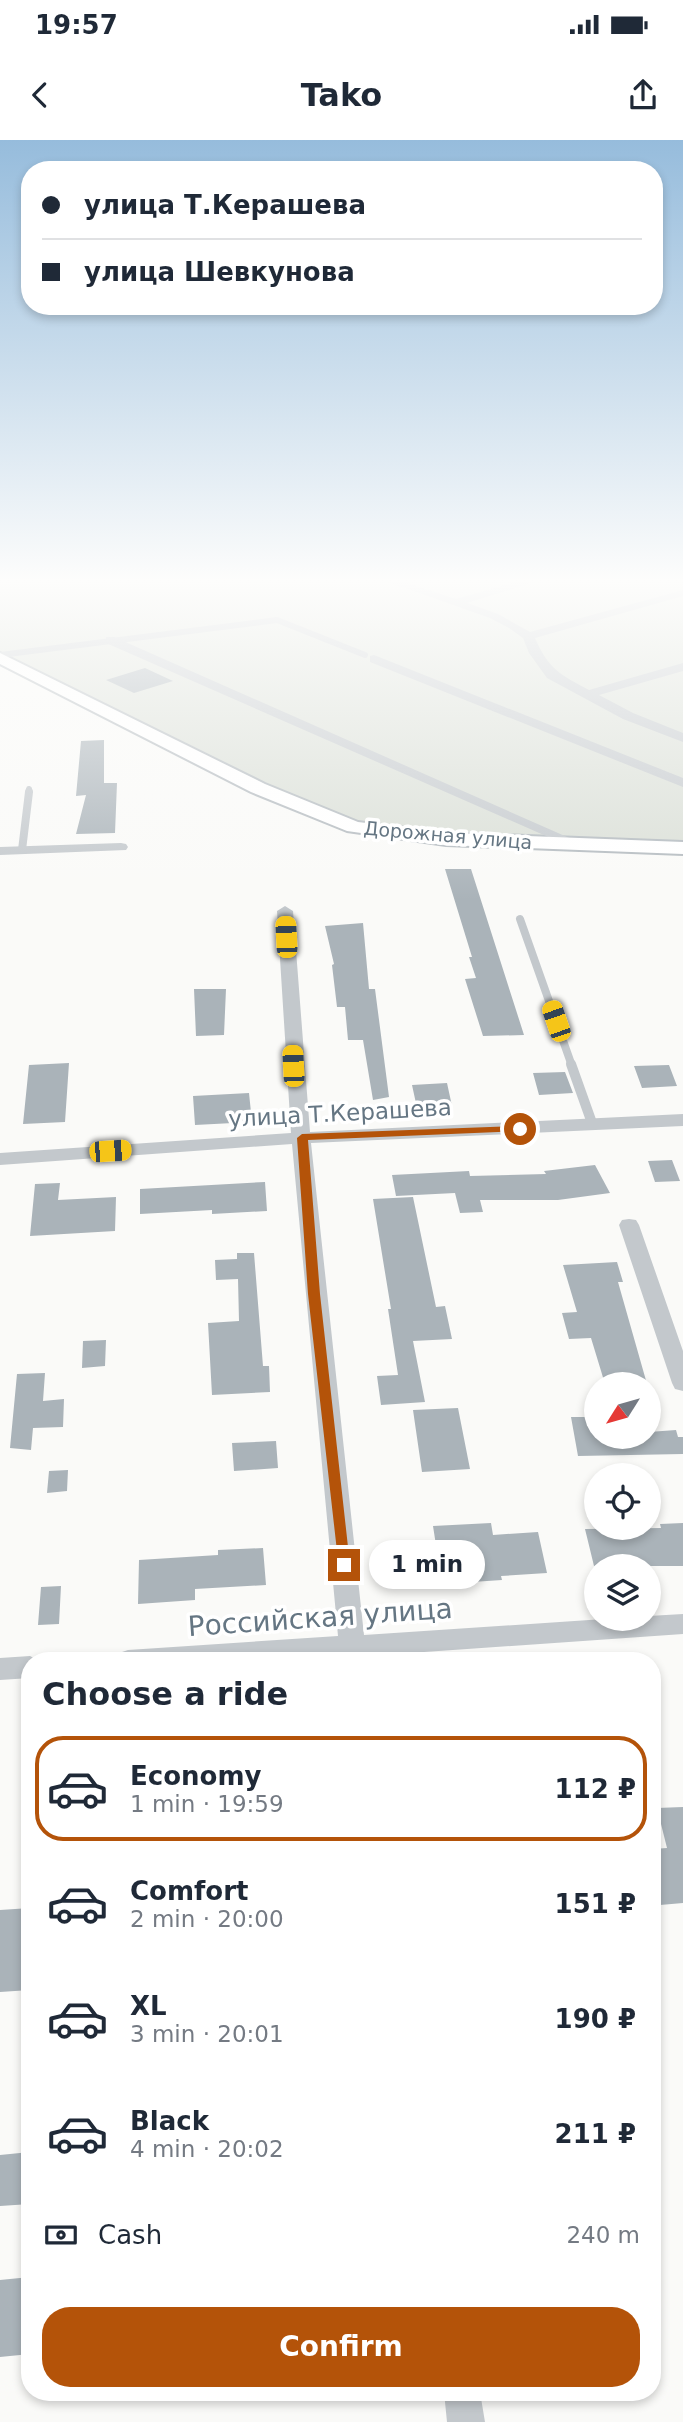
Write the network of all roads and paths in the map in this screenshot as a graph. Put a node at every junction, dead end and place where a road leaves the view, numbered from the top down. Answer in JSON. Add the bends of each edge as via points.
{"nodes":[{"id":1,"x":58,"y":686,"type":"edge"},
{"id":2,"x":216,"y":686,"type":"edge"},
{"id":3,"x":443,"y":686,"type":"edge"},
{"id":4,"x":571,"y":686,"type":"edge"},
{"id":5,"x":615,"y":686,"type":"edge"},
{"id":6,"x":586,"y":695,"type":"junction"},
{"id":7,"x":683,"y":738,"type":"edge"},
{"id":8,"x":683,"y":783,"type":"edge"},
{"id":9,"x":29,"y":789,"type":"dead end"},
{"id":10,"x":576,"y":844,"type":"junction"},
{"id":11,"x":121,"y":847,"type":"dead end"},
{"id":12,"x":683,"y":848,"type":"edge"},
{"id":13,"x":22,"y":850,"type":"junction"},
{"id":14,"x":0,"y":851,"type":"edge"},
{"id":15,"x":285,"y":912,"type":"dead end"},
{"id":16,"x":520,"y":919,"type":"dead end"},
{"id":17,"x":683,"y":1120,"type":"edge"},
{"id":18,"x":592,"y":1123,"type":"junction"},
{"id":19,"x":302,"y":1138,"type":"junction"},
{"id":20,"x":0,"y":1159,"type":"edge"},
{"id":21,"x":629,"y":1225,"type":"dead end"},
{"id":22,"x":683,"y":1383,"type":"edge"},
{"id":23,"x":683,"y":1625,"type":"edge"},
{"id":24,"x":354,"y":1652,"type":"edge"},
{"id":25,"x":366,"y":1652,"type":"edge"},
{"id":26,"x":21,"y":1668,"type":"edge"},
{"id":27,"x":0,"y":1669,"type":"edge"},
{"id":28,"x":463,"y":2401,"type":"edge"},
{"id":29,"x":466,"y":2422,"type":"edge"}],
"edges":[{"from":1,"to":10,"type":"street","name":"Дорожная улица","via":[[258,788],[339,822],[406,835]]},
{"from":2,"to":10,"type":"street"},
{"from":3,"to":8,"type":"street"},
{"from":4,"to":6,"type":"street"},
{"from":5,"to":6,"type":"street"},
{"from":6,"to":7,"type":"street"},
{"from":9,"to":13,"type":"lane"},
{"from":10,"to":12,"type":"street","name":"Дорожная улица"},
{"from":11,"to":13,"type":"street"},
{"from":13,"to":14,"type":"street"},
{"from":15,"to":19,"type":"street","via":[[295,1092]]},
{"from":16,"to":18,"type":"lane"},
{"from":17,"to":18,"type":"street","name":"улица Т.Керашева"},
{"from":18,"to":19,"type":"street","name":"улица Т.Керашева"},
{"from":19,"to":20,"type":"street","name":"улица Т.Керашева"},
{"from":19,"to":24,"type":"street","via":[[314,1294]]},
{"from":21,"to":22,"type":"street"},
{"from":23,"to":25,"type":"street","name":"Российская улица"},
{"from":26,"to":27,"type":"street"},
{"from":28,"to":29,"type":"street"}]}
